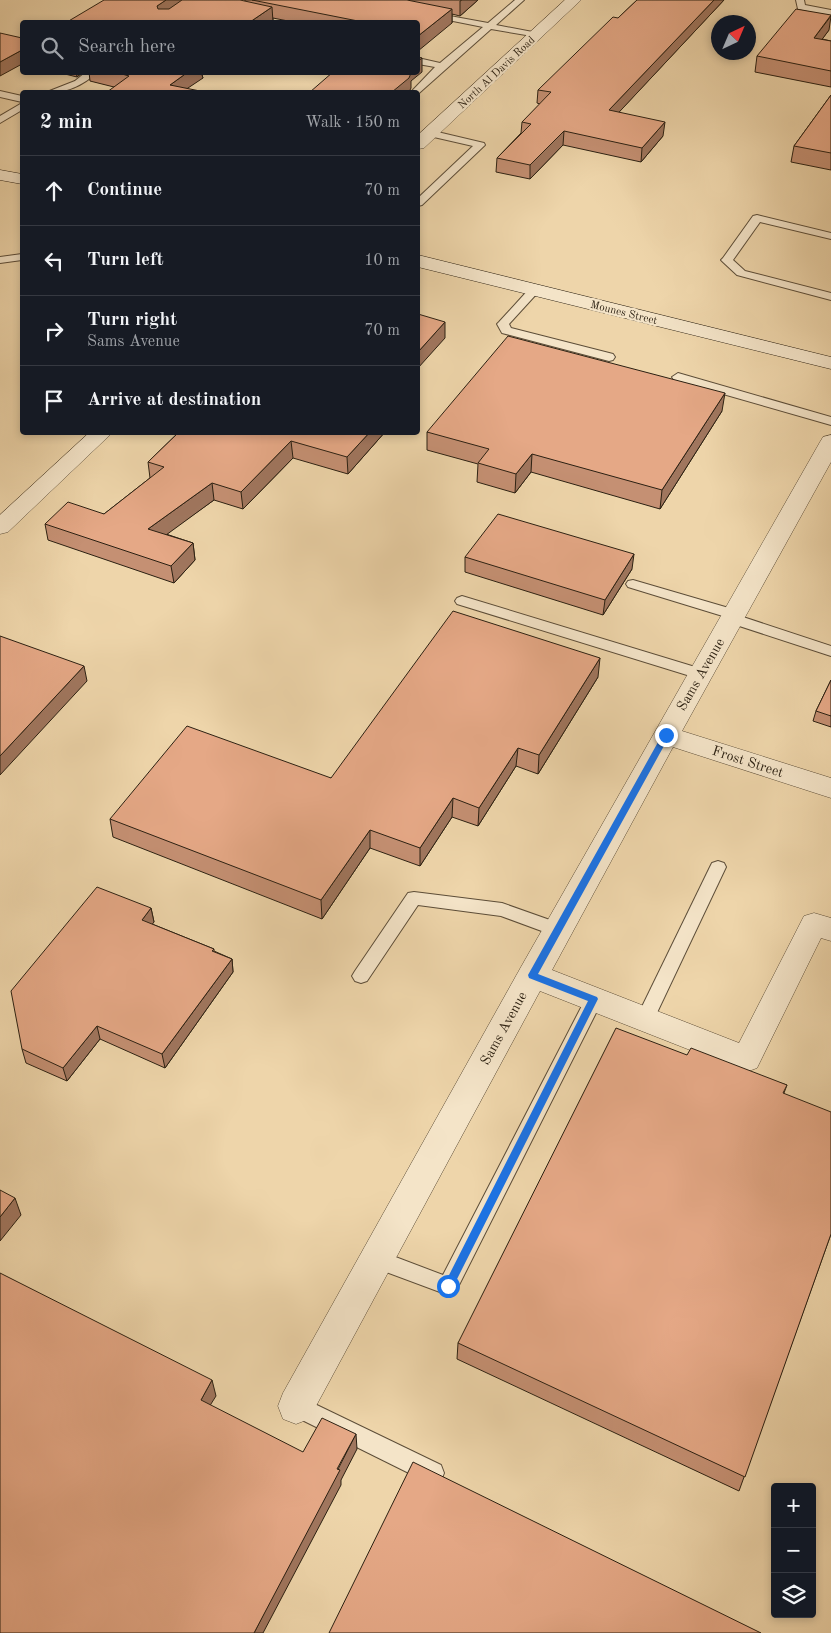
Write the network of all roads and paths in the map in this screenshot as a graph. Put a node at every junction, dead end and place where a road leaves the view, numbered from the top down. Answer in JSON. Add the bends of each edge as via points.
{"nodes":[{"id":1,"x":520,"y":0,"type":"edge"},
{"id":2,"x":574,"y":0,"type":"edge"},
{"id":3,"x":800,"y":0,"type":"edge"},
{"id":4,"x":425,"y":13,"type":"edge"},
{"id":5,"x":831,"y":14,"type":"edge"},
{"id":6,"x":490,"y":25,"type":"junction"},
{"id":7,"x":536,"y":35,"type":"junction"},
{"id":8,"x":420,"y":61,"type":"edge"},
{"id":9,"x":442,"y":66,"type":"junction"},
{"id":10,"x":89,"y":75,"type":"edge"},
{"id":11,"x":58,"y":90,"type":"edge"},
{"id":12,"x":417,"y":90,"type":"edge"},
{"id":13,"x":0,"y":94,"type":"edge"},
{"id":14,"x":20,"y":99,"type":"edge"},
{"id":15,"x":20,"y":107,"type":"edge"},
{"id":16,"x":0,"y":120,"type":"edge"},
{"id":17,"x":423,"y":138,"type":"edge"},
{"id":18,"x":0,"y":176,"type":"edge"},
{"id":19,"x":20,"y":179,"type":"edge"},
{"id":20,"x":420,"y":201,"type":"edge"},
{"id":21,"x":831,"y":236,"type":"edge"},
{"id":22,"x":20,"y":257,"type":"edge"},
{"id":23,"x":0,"y":260,"type":"edge"},
{"id":24,"x":420,"y":260,"type":"edge"},
{"id":25,"x":535,"y":289,"type":"junction"},
{"id":26,"x":831,"y":297,"type":"edge"},
{"id":27,"x":609,"y":357,"type":"dead end"},
{"id":28,"x":831,"y":364,"type":"edge"},
{"id":29,"x":678,"y":377,"type":"dead end"},
{"id":30,"x":831,"y":421,"type":"edge"},
{"id":31,"x":100,"y":435,"type":"edge"},
{"id":32,"x":831,"y":442,"type":"edge"},
{"id":33,"x":0,"y":527,"type":"edge"},
{"id":34,"x":633,"y":584,"type":"dead end"},
{"id":35,"x":462,"y":601,"type":"dead end"},
{"id":36,"x":733,"y":616,"type":"junction"},
{"id":37,"x":831,"y":651,"type":"edge"},
{"id":38,"x":700,"y":674,"type":"junction"},
{"id":39,"x":666,"y":735,"type":"junction"},
{"id":40,"x":831,"y":788,"type":"edge"},
{"id":41,"x":718,"y":867,"type":"dead end"},
{"id":42,"x":558,"y":930,"type":"junction"},
{"id":43,"x":831,"y":930,"type":"edge"},
{"id":44,"x":532,"y":975,"type":"junction"},
{"id":45,"x":361,"y":976,"type":"dead end"},
{"id":46,"x":594,"y":999,"type":"junction"},
{"id":47,"x":645,"y":1019,"type":"junction"},
{"id":48,"x":377,"y":1259,"type":"junction"},
{"id":49,"x":296,"y":1406,"type":"joint"},
{"id":50,"x":456,"y":1485,"type":"edge"}],
"edges":[{"from":1,"to":6,"type":"lane"},
{"from":2,"to":7,"type":"street","name":"North Al Davis Road"},
{"from":3,"to":5,"type":"lane","via":[[801,7]]},
{"from":4,"to":6,"type":"lane"},
{"from":6,"to":7,"type":"lane"},
{"from":6,"to":9,"type":"lane"},
{"from":7,"to":17,"type":"street","name":"North Al Davis Road"},
{"from":8,"to":9,"type":"lane"},
{"from":9,"to":12,"type":"lane"},
{"from":10,"to":11,"type":"lane"},
{"from":13,"to":14,"type":"lane"},
{"from":15,"to":16,"type":"lane"},
{"from":17,"to":20,"type":"lane","via":[[480,145]]},
{"from":18,"to":19,"type":"street"},
{"from":21,"to":26,"type":"lane","via":[[756,218],[727,260],[741,273]]},
{"from":22,"to":23,"type":"lane"},
{"from":24,"to":25,"type":"street","name":"Mounes Street"},
{"from":25,"to":27,"type":"lane","via":[[503,324],[506,330]]},
{"from":25,"to":28,"type":"street","name":"Mounes Street"},
{"from":29,"to":30,"type":"lane"},
{"from":31,"to":33,"type":"street"},
{"from":32,"to":36,"type":"street","name":"Sams Avenue"},
{"from":34,"to":36,"type":"lane"},
{"from":35,"to":38,"type":"lane"},
{"from":36,"to":37,"type":"lane"},
{"from":36,"to":38,"type":"street","name":"Sams Avenue"},
{"from":38,"to":39,"type":"street","name":"Sams Avenue"},
{"from":39,"to":40,"type":"street","name":"Frost Street"},
{"from":39,"to":42,"type":"street","name":"Sams Avenue"},
{"from":41,"to":47,"type":"lane"},
{"from":42,"to":44,"type":"street","name":"Sams Avenue"},
{"from":42,"to":45,"type":"lane","via":[[502,910],[414,898]]},
{"from":43,"to":47,"type":"street","via":[[814,924],[746,1059]]},
{"from":44,"to":46,"type":"street"},
{"from":44,"to":48,"type":"street","name":"Sams Avenue"},
{"from":46,"to":47,"type":"street"},
{"from":46,"to":48,"type":"lane","via":[[448,1286]]},
{"from":48,"to":49,"type":"street","name":"Sams Avenue"},
{"from":49,"to":50,"type":"lane"}]}
